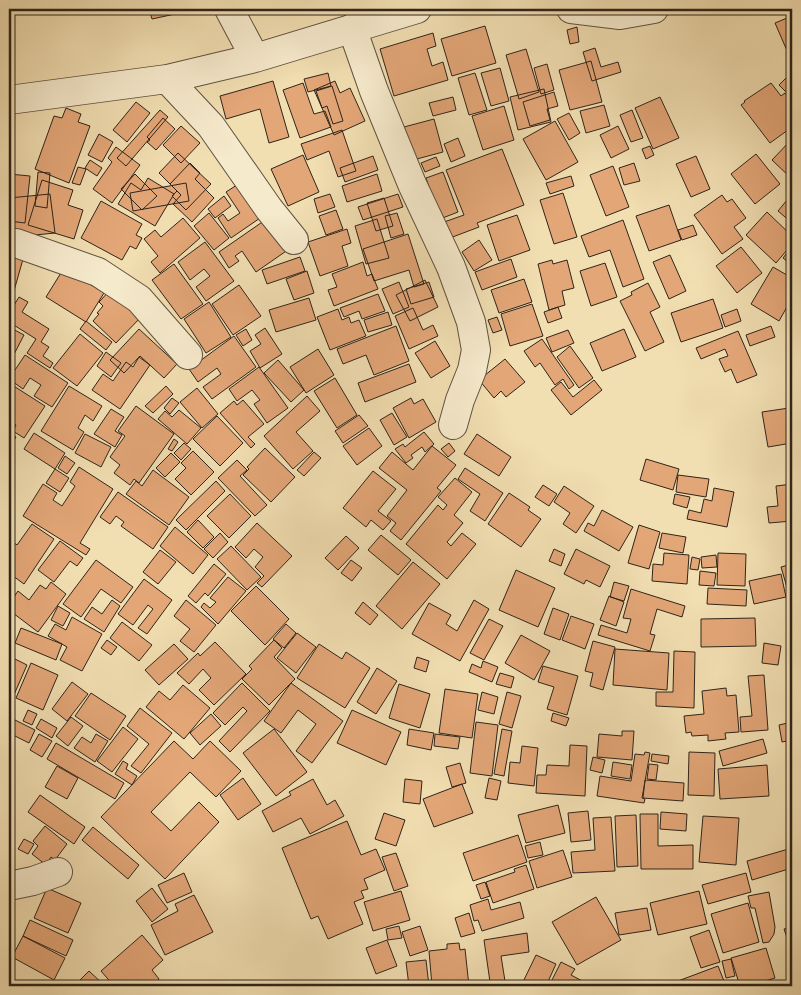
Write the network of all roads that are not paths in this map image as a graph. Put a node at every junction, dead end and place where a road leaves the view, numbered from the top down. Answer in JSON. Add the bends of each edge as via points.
{"nodes":[{"id":1,"x":229,"y":9,"type":"edge"},
{"id":2,"x":417,"y":9,"type":"edge"},
{"id":3,"x":571,"y":9,"type":"edge"},
{"id":4,"x":654,"y":9,"type":"edge"},
{"id":5,"x":352,"y":28,"type":"junction"},
{"id":6,"x":255,"y":58,"type":"junction"},
{"id":7,"x":167,"y":79,"type":"junction"},
{"id":8,"x":9,"y":100,"type":"edge"},
{"id":9,"x":294,"y":240,"type":"dead end"},
{"id":10,"x":9,"y":244,"type":"edge"},
{"id":11,"x":188,"y":355,"type":"dead end"},
{"id":12,"x":453,"y":426,"type":"dead end"},
{"id":13,"x":58,"y":872,"type":"dead end"},
{"id":14,"x":9,"y":886,"type":"edge"}],
"edges":[{"from":1,"to":6,"type":"street"},
{"from":2,"to":5,"type":"street"},
{"from":3,"to":4,"type":"street","via":[[620,15]]},
{"from":5,"to":6,"type":"street"},
{"from":5,"to":12,"type":"street","via":[[384,116],[451,268],[471,322],[476,350]]},
{"from":6,"to":7,"type":"street"},
{"from":7,"to":8,"type":"street"},
{"from":7,"to":9,"type":"street","via":[[211,126]]},
{"from":10,"to":11,"type":"street","via":[[16,243],[98,272],[139,299]]},
{"from":13,"to":14,"type":"street"}]}
